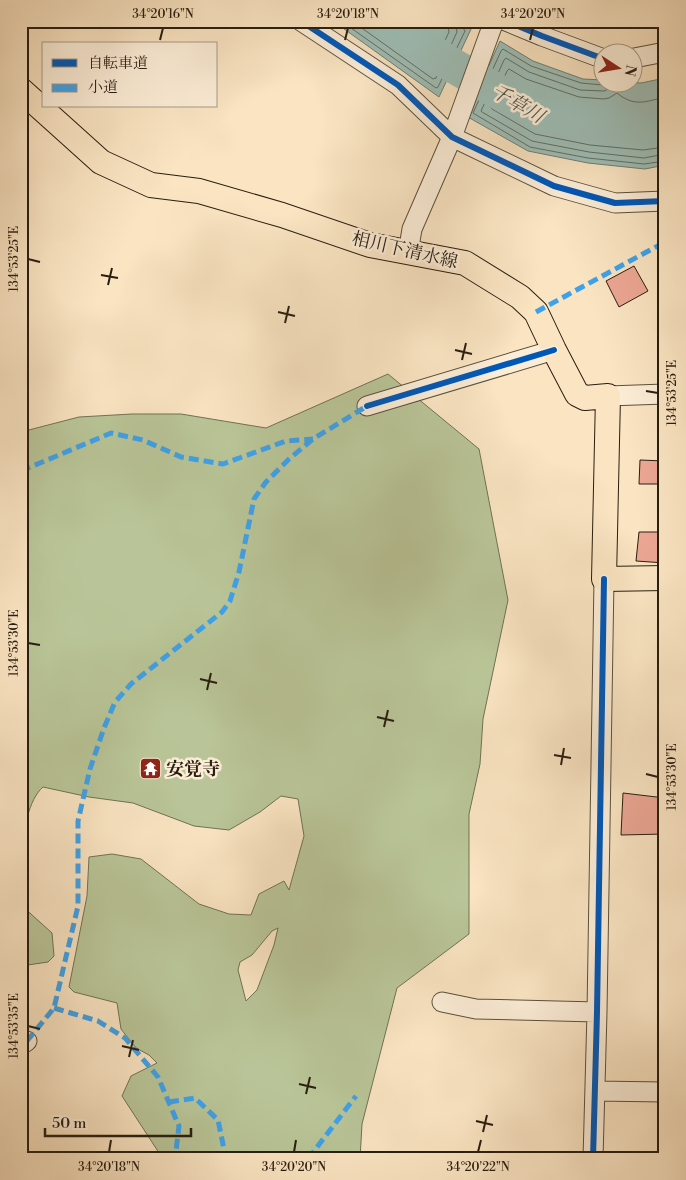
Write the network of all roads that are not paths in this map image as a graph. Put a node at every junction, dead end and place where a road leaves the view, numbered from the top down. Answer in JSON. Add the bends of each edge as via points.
{"nodes":[{"id":1,"x":301,"y":21,"type":"edge"},
{"id":2,"x":494,"y":21,"type":"edge"},
{"id":3,"x":506,"y":21,"type":"edge"},
{"id":4,"x":665,"y":52,"type":"edge"},
{"id":5,"x":594,"y":54,"type":"edge"},
{"id":6,"x":644,"y":56,"type":"edge"},
{"id":7,"x":21,"y":90,"type":"edge"},
{"id":8,"x":452,"y":137,"type":"junction"},
{"id":9,"x":665,"y":201,"type":"edge"},
{"id":10,"x":408,"y":253,"type":"junction"},
{"id":11,"x":554,"y":350,"type":"junction"},
{"id":12,"x":665,"y":394,"type":"edge"},
{"id":13,"x":608,"y":396,"type":"junction"},
{"id":14,"x":367,"y":406,"type":"dead end"},
{"id":15,"x":665,"y":578,"type":"edge"},
{"id":16,"x":604,"y":579,"type":"junction"},
{"id":17,"x":442,"y":1002,"type":"dead end"},
{"id":18,"x":597,"y":1012,"type":"junction"},
{"id":19,"x":595,"y":1090,"type":"junction"},
{"id":20,"x":665,"y":1092,"type":"edge"},
{"id":21,"x":593,"y":1159,"type":"edge"}],
"edges":[{"from":1,"to":8,"type":"street","via":[[398,85]]},
{"from":2,"to":8,"type":"street"},
{"from":3,"to":5,"type":"street"},
{"from":4,"to":6,"type":"street"},
{"from":7,"to":10,"type":"main road","name":"相川下清水線","via":[[101,162],[151,185],[199,191],[370,245]]},
{"from":8,"to":9,"type":"street","via":[[554,186],[615,203]]},
{"from":8,"to":10,"type":"street","via":[[412,229]]},
{"from":10,"to":11,"type":"main road","name":"相川下清水線","via":[[465,264],[520,297],[536,312]]},
{"from":11,"to":13,"type":"main road","name":"相川下清水線","via":[[577,394],[585,398]]},
{"from":11,"to":14,"type":"street"},
{"from":12,"to":13,"type":"street"},
{"from":13,"to":16,"type":"main road"},
{"from":15,"to":16,"type":"main road"},
{"from":16,"to":18,"type":"street"},
{"from":17,"to":18,"type":"street","via":[[476,1009]]},
{"from":18,"to":19,"type":"street"},
{"from":19,"to":20,"type":"street"},
{"from":19,"to":21,"type":"street"}]}
